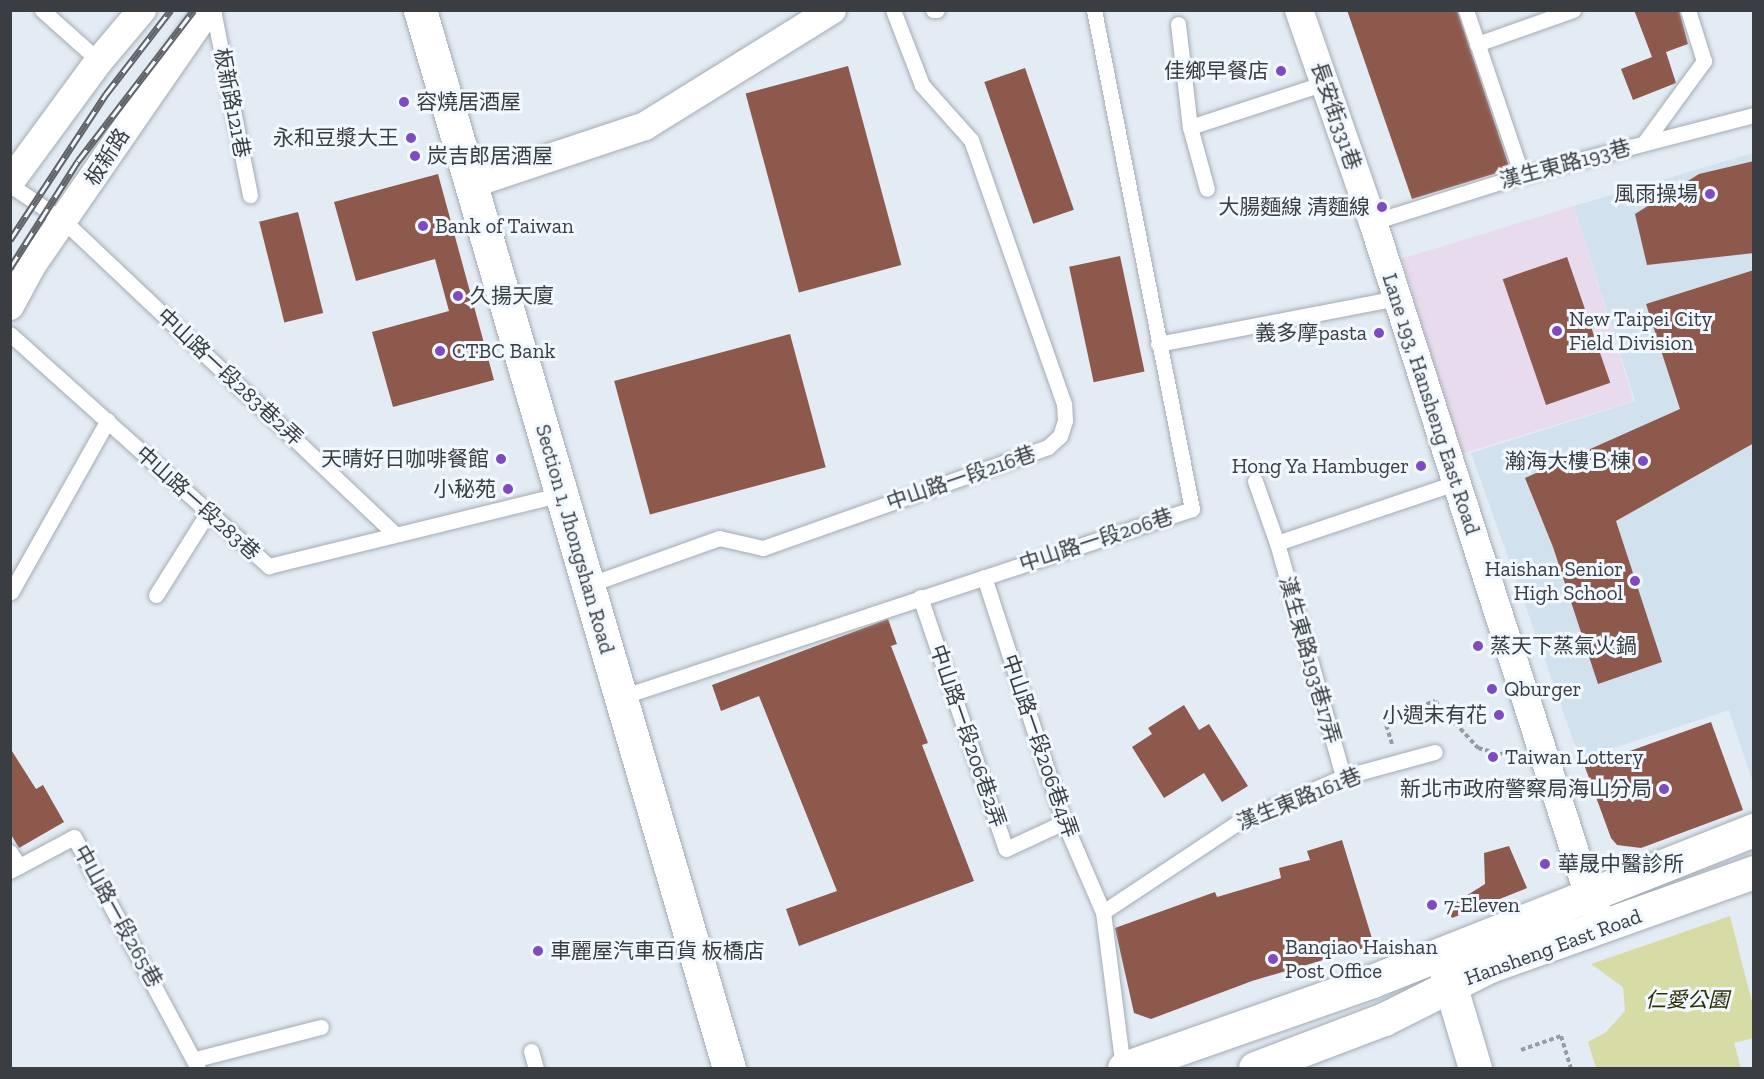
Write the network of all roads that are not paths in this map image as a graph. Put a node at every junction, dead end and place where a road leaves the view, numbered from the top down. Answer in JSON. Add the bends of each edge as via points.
{"nodes":[{"id":1,"x":42,"y":10,"type":"edge"},
{"id":2,"x":142,"y":10,"type":"edge"},
{"id":3,"x":208,"y":10,"type":"edge"},
{"id":4,"x":213,"y":10,"type":"edge"},
{"id":5,"x":420,"y":10,"type":"edge"},
{"id":6,"x":832,"y":10,"type":"edge"},
{"id":7,"x":893,"y":10,"type":"edge"},
{"id":8,"x":1094,"y":10,"type":"edge"},
{"id":9,"x":1299,"y":10,"type":"edge"},
{"id":10,"x":1466,"y":10,"type":"edge"},
{"id":11,"x":1573,"y":10,"type":"edge"},
{"id":12,"x":1688,"y":10,"type":"edge"},
{"id":13,"x":1178,"y":24,"type":"dead end"},
{"id":14,"x":1476,"y":44,"type":"junction"},
{"id":15,"x":99,"y":61,"type":"junction"},
{"id":16,"x":1324,"y":83,"type":"junction"},
{"id":17,"x":1754,"y":115,"type":"edge"},
{"id":18,"x":1190,"y":127,"type":"junction"},
{"id":19,"x":1644,"y":143,"type":"junction"},
{"id":20,"x":1522,"y":175,"type":"junction"},
{"id":21,"x":10,"y":183,"type":"edge"},
{"id":22,"x":471,"y":184,"type":"junction"},
{"id":23,"x":1207,"y":189,"type":"dead end"},
{"id":24,"x":250,"y":195,"type":"dead end"},
{"id":25,"x":65,"y":222,"type":"junction"},
{"id":26,"x":1373,"y":222,"type":"junction"},
{"id":27,"x":1387,"y":300,"type":"dead end"},
{"id":28,"x":10,"y":306,"type":"edge"},
{"id":29,"x":10,"y":334,"type":"edge"},
{"id":30,"x":1158,"y":344,"type":"junction"},
{"id":31,"x":108,"y":420,"type":"junction"},
{"id":32,"x":1255,"y":481,"type":"dead end"},
{"id":33,"x":1455,"y":483,"type":"junction"},
{"id":34,"x":562,"y":494,"type":"junction"},
{"id":35,"x":207,"y":514,"type":"junction"},
{"id":36,"x":394,"y":533,"type":"junction"},
{"id":37,"x":1277,"y":543,"type":"junction"},
{"id":38,"x":984,"y":578,"type":"junction"},
{"id":39,"x":588,"y":585,"type":"junction"},
{"id":40,"x":10,"y":592,"type":"edge"},
{"id":41,"x":156,"y":595,"type":"dead end"},
{"id":42,"x":920,"y":597,"type":"junction"},
{"id":43,"x":621,"y":697,"type":"junction"},
{"id":44,"x":1435,"y":752,"type":"dead end"},
{"id":45,"x":1343,"y":777,"type":"junction"},
{"id":46,"x":1064,"y":822,"type":"junction"},
{"id":47,"x":1754,"y":830,"type":"edge"},
{"id":48,"x":10,"y":852,"type":"edge"},
{"id":49,"x":15,"y":869,"type":"edge"},
{"id":50,"x":1754,"y":872,"type":"edge"},
{"id":51,"x":1589,"y":896,"type":"junction"},
{"id":52,"x":1103,"y":912,"type":"junction"},
{"id":53,"x":1604,"y":926,"type":"junction"},
{"id":54,"x":1440,"y":954,"type":"junction"},
{"id":55,"x":1452,"y":984,"type":"junction"},
{"id":56,"x":321,"y":1027,"type":"dead end"},
{"id":57,"x":531,"y":1051,"type":"dead end"},
{"id":58,"x":197,"y":1064,"type":"edge"},
{"id":59,"x":536,"y":1068,"type":"edge"},
{"id":60,"x":729,"y":1068,"type":"edge"},
{"id":61,"x":1123,"y":1068,"type":"edge"},
{"id":62,"x":1255,"y":1068,"type":"edge"},
{"id":63,"x":1475,"y":1068,"type":"edge"}],
"edges":[{"from":1,"to":15,"type":"lane"},
{"from":2,"to":15,"type":"street"},
{"from":3,"to":25,"type":"street","name":"板新路"},
{"from":4,"to":24,"type":"lane","name":"板新路121巷"},
{"from":5,"to":22,"type":"street","name":"Section 1, Jhongshan Road"},
{"from":6,"to":22,"type":"street","via":[[645,126]]},
{"from":7,"to":39,"type":"lane","name":"中山路一段216巷","via":[[922,85],[971,140],[1064,404],[1065,421],[1060,436],[1048,447],[763,548],[719,538]]},
{"from":8,"to":30,"type":"lane","name":"中山路一段206巷"},
{"from":9,"to":16,"type":"street","name":"長安街331巷"},
{"from":10,"to":14,"type":"lane"},
{"from":11,"to":14,"type":"lane"},
{"from":12,"to":19,"type":"lane","name":"漢生東路193巷","via":[[1704,61]]},
{"from":13,"to":18,"type":"lane"},
{"from":14,"to":20,"type":"lane"},
{"from":15,"to":21,"type":"street"},
{"from":16,"to":18,"type":"lane"},
{"from":16,"to":26,"type":"street","name":"長安街331巷"},
{"from":17,"to":19,"type":"lane"},
{"from":18,"to":23,"type":"lane"},
{"from":19,"to":20,"type":"lane","name":"漢生東路193巷"},
{"from":20,"to":26,"type":"lane","name":"漢生東路193巷"},
{"from":21,"to":25,"type":"lane","name":"中山路一段283巷2弄"},
{"from":22,"to":34,"type":"street","name":"Section 1, Jhongshan Road"},
{"from":25,"to":28,"type":"street","name":"板新路","via":[[32,265]]},
{"from":25,"to":36,"type":"lane","name":"中山路一段283巷2弄"},
{"from":26,"to":33,"type":"street","name":"Lane 193, Hansheng East Road"},
{"from":27,"to":30,"type":"lane"},
{"from":29,"to":31,"type":"lane","name":"中山路一段283巷"},
{"from":30,"to":38,"type":"lane","name":"中山路一段206巷","via":[[1192,509]]},
{"from":31,"to":35,"type":"lane","name":"中山路一段283巷"},
{"from":31,"to":40,"type":"lane"},
{"from":32,"to":37,"type":"lane","name":"漢生東路193巷17弄"},
{"from":33,"to":37,"type":"lane"},
{"from":33,"to":51,"type":"street","name":"Lane 193, Hansheng East Road"},
{"from":34,"to":36,"type":"lane","name":"中山路一段283巷"},
{"from":34,"to":39,"type":"street","name":"Section 1, Jhongshan Road"},
{"from":35,"to":36,"type":"lane","name":"中山路一段283巷","via":[[269,566]]},
{"from":35,"to":41,"type":"lane"},
{"from":37,"to":45,"type":"lane","name":"漢生東路193巷17弄"},
{"from":38,"to":42,"type":"lane","name":"中山路一段206巷"},
{"from":38,"to":46,"type":"lane","name":"中山路一段206巷4弄"},
{"from":39,"to":43,"type":"street","name":"Section 1, Jhongshan Road"},
{"from":42,"to":43,"type":"lane","name":"中山路一段206巷"},
{"from":42,"to":46,"type":"lane","name":"中山路一段206巷2弄","via":[[1006,849]]},
{"from":43,"to":60,"type":"street","name":"Section 1, Jhongshan Road"},
{"from":44,"to":45,"type":"lane","name":"漢生東路161巷"},
{"from":45,"to":52,"type":"lane","name":"漢生東路161巷","via":[[1237,823]]},
{"from":46,"to":52,"type":"lane","name":"中山路一段206巷4弄"},
{"from":47,"to":51,"type":"street","name":"Hansheng East Road"},
{"from":48,"to":49,"type":"lane"},
{"from":49,"to":58,"type":"lane","name":"中山路一段265巷","via":[[74,837]]},
{"from":50,"to":53,"type":"street","name":"Hansheng East Road"},
{"from":51,"to":53,"type":"street","name":"Lane 193, Hansheng East Road"},
{"from":51,"to":54,"type":"street","name":"Hansheng East Road"},
{"from":52,"to":61,"type":"lane","name":"中山路一段206巷4弄"},
{"from":53,"to":55,"type":"street","name":"Hansheng East Road","via":[[1490,966]]},
{"from":54,"to":55,"type":"street"},
{"from":54,"to":61,"type":"street","name":"Hansheng East Road"},
{"from":55,"to":62,"type":"street","name":"Hansheng East Road","via":[[1384,1019]]},
{"from":55,"to":63,"type":"street"},
{"from":56,"to":58,"type":"lane","name":"中山路一段265巷"},
{"from":57,"to":59,"type":"lane"}]}
